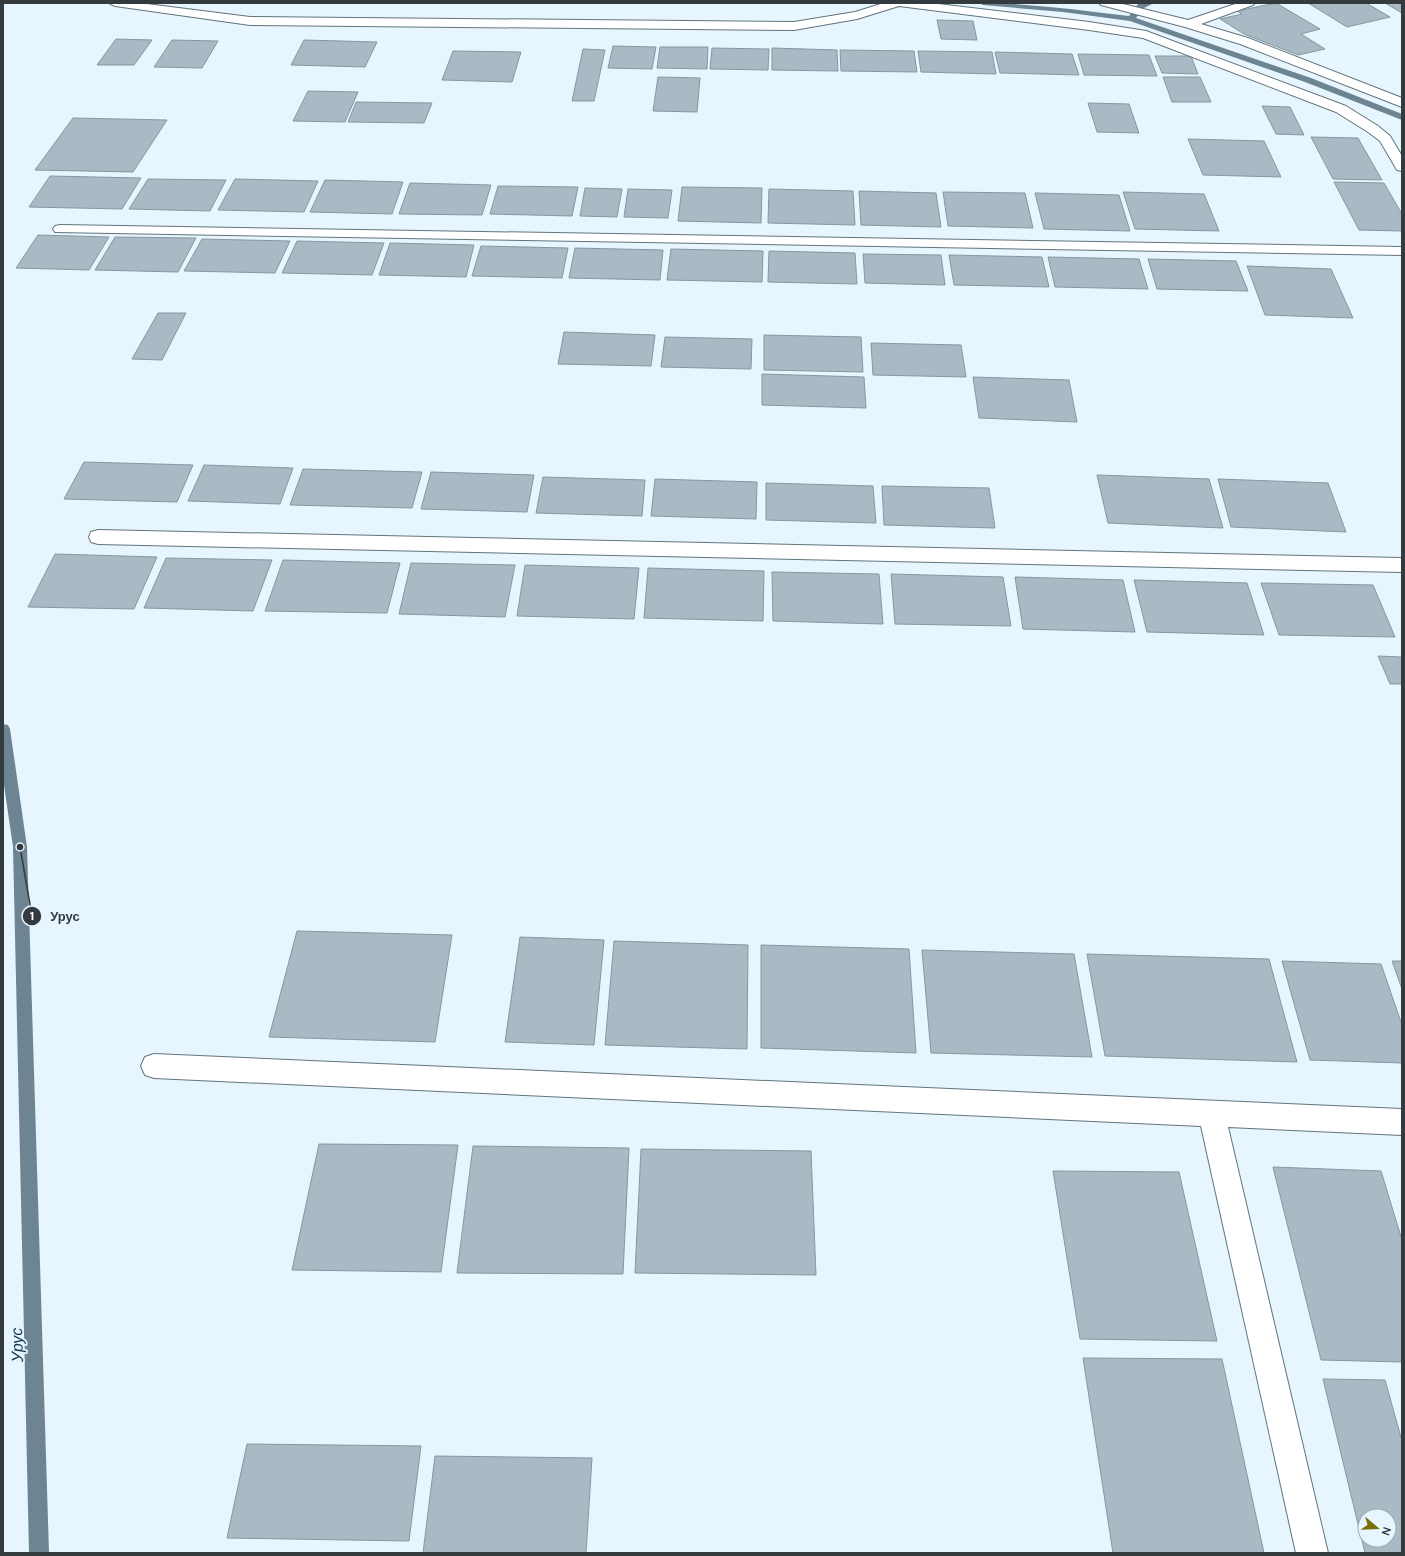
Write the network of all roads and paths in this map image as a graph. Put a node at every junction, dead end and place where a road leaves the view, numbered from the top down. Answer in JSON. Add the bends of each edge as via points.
{"nodes":[{"id":1,"x":115,"y":3,"type":"edge"},
{"id":2,"x":896,"y":3,"type":"edge"},
{"id":3,"x":901,"y":3,"type":"edge"},
{"id":4,"x":1249,"y":3,"type":"edge"},
{"id":5,"x":1097,"y":11,"type":"edge"},
{"id":6,"x":1189,"y":24,"type":"junction"},
{"id":7,"x":1402,"y":103,"type":"edge"},
{"id":8,"x":1402,"y":167,"type":"edge"},
{"id":9,"x":60,"y":229,"type":"dead end"},
{"id":10,"x":1402,"y":251,"type":"edge"},
{"id":11,"x":98,"y":537,"type":"dead end"},
{"id":12,"x":1402,"y":565,"type":"edge"},
{"id":13,"x":154,"y":1066,"type":"dead end"},
{"id":14,"x":1211,"y":1113,"type":"junction"},
{"id":15,"x":1402,"y":1122,"type":"edge"},
{"id":16,"x":1312,"y":1553,"type":"edge"}],
"edges":[{"from":1,"to":2,"type":"street","via":[[250,21],[762,26],[794,26],[827,21]]},
{"from":3,"to":5,"type":"street"},
{"from":4,"to":6,"type":"street"},
{"from":5,"to":6,"type":"street","via":[[1121,7]]},
{"from":5,"to":8,"type":"street","via":[[1146,35],[1341,109],[1374,129],[1385,139]]},
{"from":6,"to":7,"type":"street","via":[[1244,41]]},
{"from":9,"to":10,"type":"street"},
{"from":11,"to":12,"type":"street"},
{"from":13,"to":14,"type":"street"},
{"from":14,"to":15,"type":"street"},
{"from":14,"to":16,"type":"street"}]}
